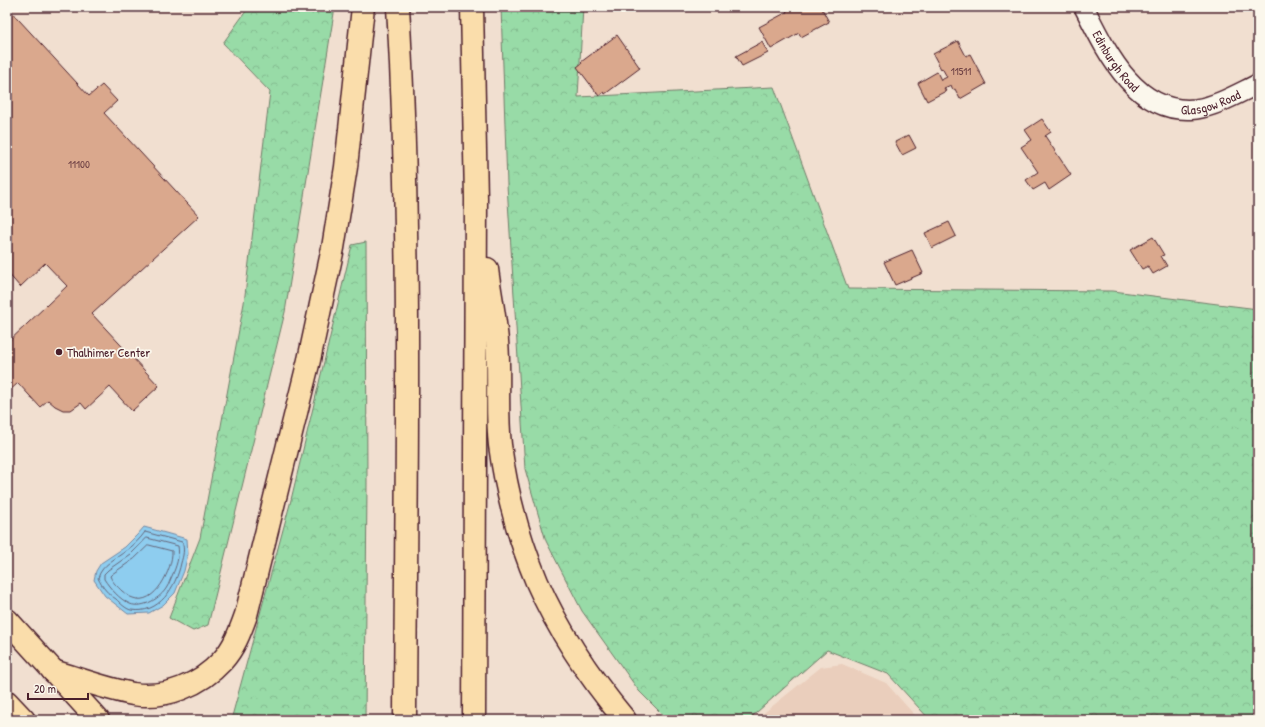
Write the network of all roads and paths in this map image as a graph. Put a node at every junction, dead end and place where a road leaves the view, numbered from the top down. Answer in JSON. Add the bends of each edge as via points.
{"nodes":[{"id":1,"x":363,"y":7,"type":"edge"},
{"id":2,"x":398,"y":7,"type":"edge"},
{"id":3,"x":472,"y":7,"type":"edge"},
{"id":4,"x":1084,"y":7,"type":"edge"},
{"id":5,"x":1258,"y":84,"type":"edge"},
{"id":6,"x":1161,"y":105,"type":"joint"},
{"id":7,"x":476,"y":199,"type":"junction"},
{"id":8,"x":7,"y":620,"type":"edge"},
{"id":9,"x":54,"y":671,"type":"junction"},
{"id":10,"x":7,"y":702,"type":"edge"},
{"id":11,"x":24,"y":720,"type":"edge"},
{"id":12,"x":98,"y":720,"type":"edge"},
{"id":13,"x":405,"y":720,"type":"edge"},
{"id":14,"x":474,"y":720,"type":"edge"},
{"id":15,"x":625,"y":720,"type":"edge"}],
"edges":[{"from":1,"to":9,"type":"main road","via":[[346,167],[333,248],[271,515],[246,615],[237,639],[223,661],[213,670],[193,684],[173,692],[134,694]]},
{"from":2,"to":13,"type":"main road","via":[[408,312]]},
{"from":3,"to":7,"type":"main road"},
{"from":4,"to":6,"type":"street","name":"Edinburgh Road","via":[[1109,53],[1132,84],[1145,96]]},
{"from":5,"to":6,"type":"street","name":"Glasgow Road","via":[[1197,109],[1184,110]]},
{"from":7,"to":14,"type":"main road"},
{"from":7,"to":15,"type":"main road","via":[[497,342],[500,444],[516,518],[537,582],[553,614],[577,656]]},
{"from":8,"to":9,"type":"main road"},
{"from":9,"to":12,"type":"main road"},
{"from":10,"to":11,"type":"main road"}]}
